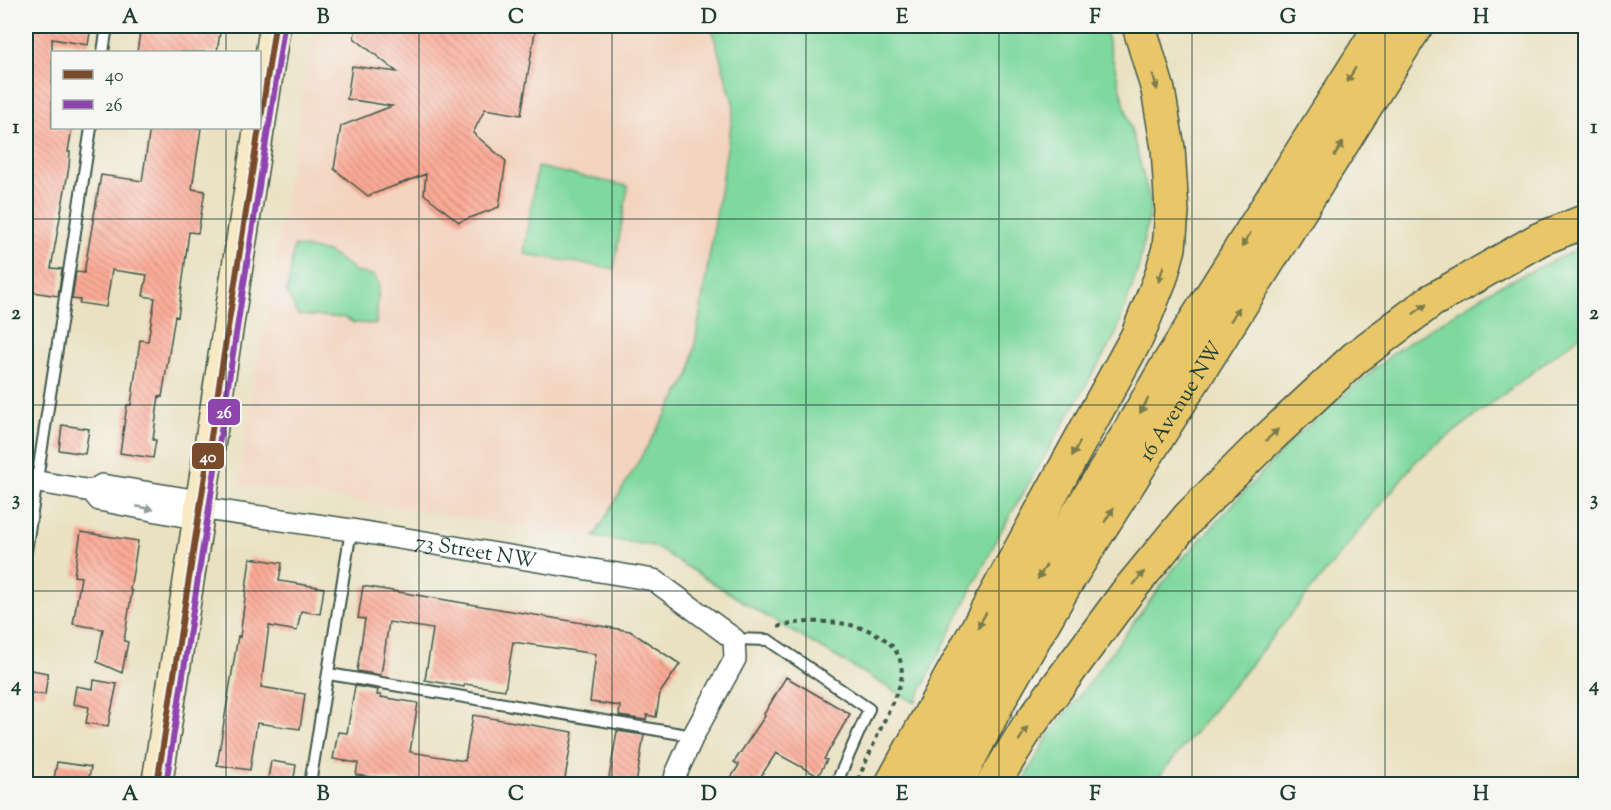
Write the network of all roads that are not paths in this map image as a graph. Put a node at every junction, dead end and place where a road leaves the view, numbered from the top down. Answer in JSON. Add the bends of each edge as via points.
{"nodes":[{"id":1,"x":107,"y":26,"type":"edge"},
{"id":2,"x":275,"y":26,"type":"edge"},
{"id":3,"x":1139,"y":26,"type":"edge"},
{"id":4,"x":1382,"y":26,"type":"edge"},
{"id":5,"x":1416,"y":26,"type":"edge"},
{"id":6,"x":103,"y":51,"type":"edge"},
{"id":7,"x":261,"y":114,"type":"edge"},
{"id":8,"x":91,"y":129,"type":"edge"},
{"id":9,"x":259,"y":129,"type":"edge"},
{"id":10,"x":1586,"y":221,"type":"edge"},
{"id":11,"x":31,"y":481,"type":"edge"},
{"id":12,"x":199,"y":508,"type":"junction"},
{"id":13,"x":351,"y":530,"type":"junction"},
{"id":14,"x":26,"y":551,"type":"edge"},
{"id":15,"x":734,"y":639,"type":"junction"},
{"id":16,"x":329,"y":674,"type":"junction"},
{"id":17,"x":693,"y":736,"type":"junction"},
{"id":18,"x":157,"y":784,"type":"edge"},
{"id":19,"x":310,"y":784,"type":"edge"},
{"id":20,"x":674,"y":784,"type":"edge"},
{"id":21,"x":836,"y":784,"type":"edge"},
{"id":22,"x":892,"y":784,"type":"edge"},
{"id":23,"x":929,"y":784,"type":"edge"},
{"id":24,"x":956,"y":784,"type":"edge"},
{"id":25,"x":993,"y":784,"type":"edge"}],
"edges":[{"from":1,"to":6,"type":"lane"},
{"from":2,"to":7,"type":"street"},
{"from":3,"to":22,"type":"highway","one_way":true,"via":[[1158,90],[1168,148],[1172,212],[1169,248],[1161,277],[1137,337]]},
{"from":4,"to":23,"type":"highway","name":"16 Avenue NW","one_way":true,"via":[[997,644]]},
{"from":24,"to":5,"type":"highway","name":"16 Avenue NW","one_way":true,"via":[[1048,614]]},
{"from":8,"to":11,"type":"lane"},
{"from":9,"to":12,"type":"street"},
{"from":25,"to":10,"type":"highway","one_way":true,"via":[[1027,728],[1125,595],[1189,517],[1257,449],[1355,358],[1431,301],[1540,238]]},
{"from":11,"to":12,"type":"street","name":"73 Street NW","via":[[92,491],[102,485],[187,500]]},
{"from":11,"to":14,"type":"lane"},
{"from":12,"to":13,"type":"street","name":"73 Street NW"},
{"from":12,"to":18,"type":"street"},
{"from":13,"to":15,"type":"street","name":"73 Street NW","via":[[654,580]]},
{"from":13,"to":16,"type":"lane"},
{"from":15,"to":17,"type":"street","via":[[735,659]]},
{"from":15,"to":21,"type":"lane","via":[[768,640],[869,709]]},
{"from":16,"to":17,"type":"lane"},
{"from":16,"to":19,"type":"lane"},
{"from":17,"to":20,"type":"street"}]}
